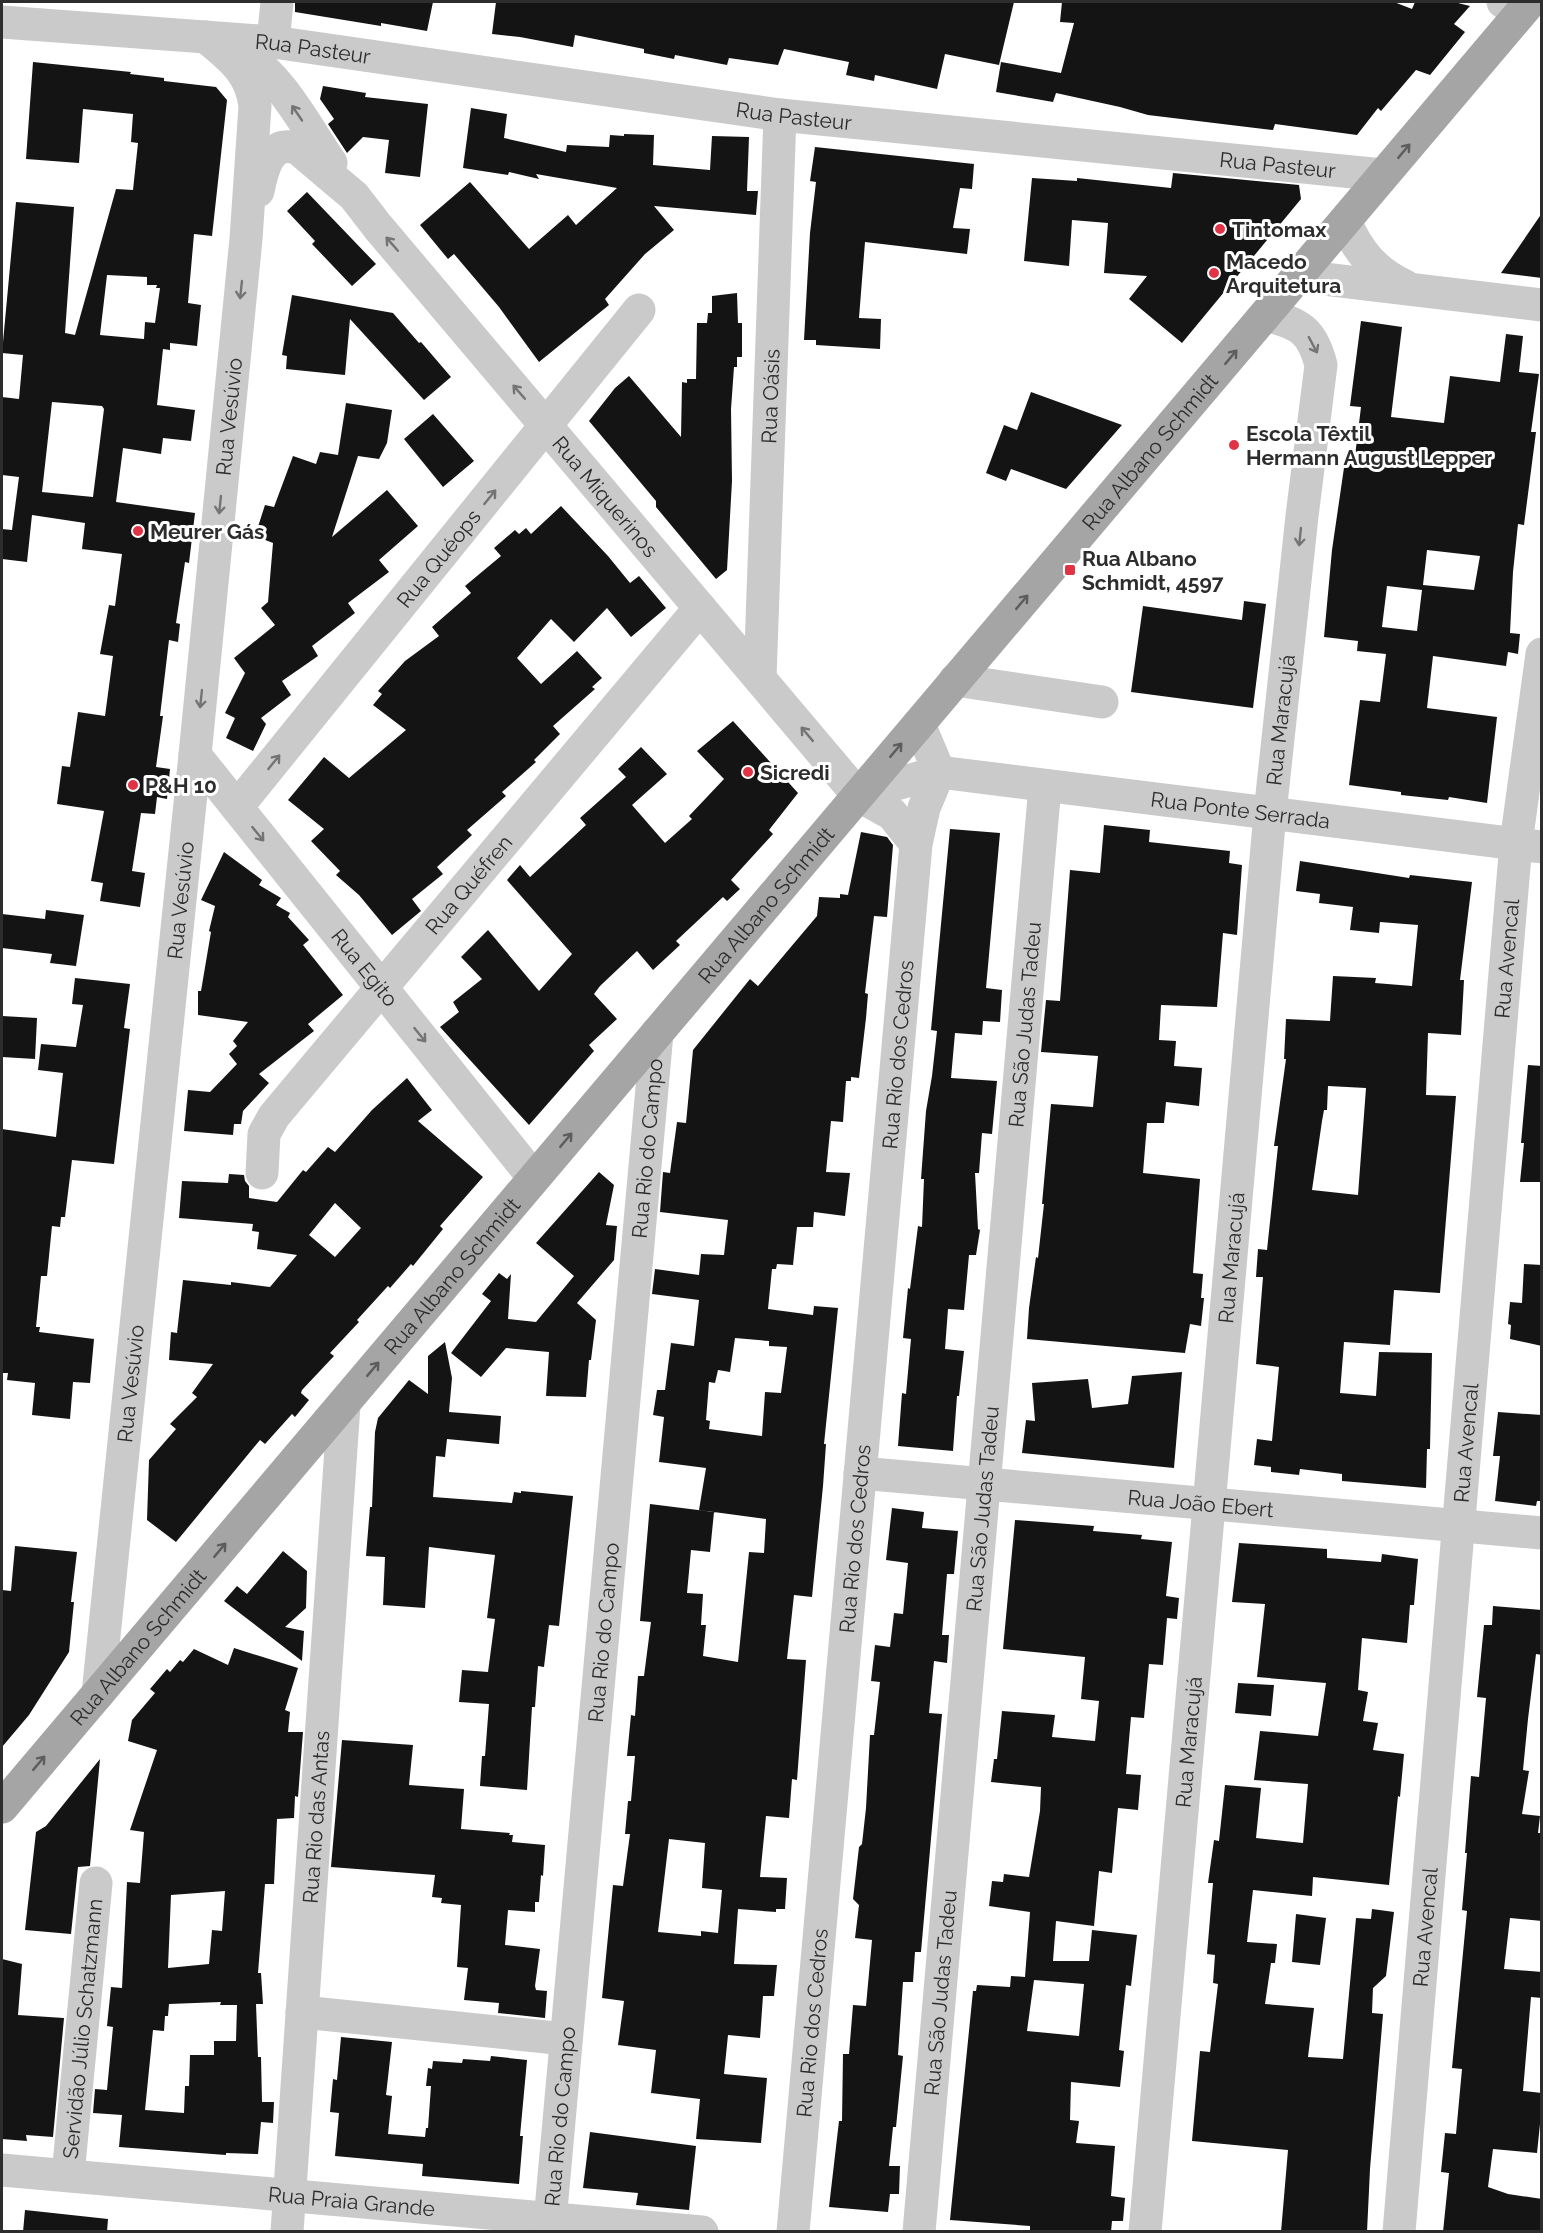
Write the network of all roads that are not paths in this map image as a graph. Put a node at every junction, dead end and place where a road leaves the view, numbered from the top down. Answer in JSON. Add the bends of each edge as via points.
{"nodes":[{"id":1,"x":277,"y":2,"type":"edge"},
{"id":2,"x":1519,"y":4,"type":"edge"},
{"id":3,"x":2,"y":22,"type":"edge"},
{"id":4,"x":211,"y":38,"type":"junction"},
{"id":5,"x":273,"y":42,"type":"junction"},
{"id":6,"x":341,"y":53,"type":"junction"},
{"id":7,"x":267,"y":96,"type":"junction"},
{"id":8,"x":780,"y":115,"type":"junction"},
{"id":9,"x":1383,"y":175,"type":"junction"},
{"id":10,"x":354,"y":196,"type":"junction"},
{"id":11,"x":1345,"y":220,"type":"junction"},
{"id":12,"x":246,"y":239,"type":"junction"},
{"id":13,"x":1299,"y":276,"type":"junction"},
{"id":14,"x":1413,"y":290,"type":"junction"},
{"id":15,"x":1542,"y":305,"type":"edge"},
{"id":16,"x":639,"y":310,"type":"dead end"},
{"id":17,"x":1266,"y":315,"type":"junction"},
{"id":18,"x":547,"y":426,"type":"junction"},
{"id":19,"x":700,"y":608,"type":"junction"},
{"id":20,"x":1542,"y":654,"type":"edge"},
{"id":21,"x":760,"y":678,"type":"junction"},
{"id":22,"x":956,"y":680,"type":"junction"},
{"id":23,"x":1102,"y":702,"type":"dead end"},
{"id":24,"x":919,"y":724,"type":"junction"},
{"id":25,"x":195,"y":755,"type":"junction"},
{"id":26,"x":939,"y":772,"type":"junction"},
{"id":27,"x":1045,"y":786,"type":"junction"},
{"id":28,"x":858,"y":795,"type":"junction"},
{"id":29,"x":237,"y":807,"type":"junction"},
{"id":30,"x":1270,"y":813,"type":"junction"},
{"id":31,"x":916,"y":844,"type":"junction"},
{"id":32,"x":1529,"y":845,"type":"edge"},
{"id":33,"x":382,"y":988,"type":"junction"},
{"id":34,"x":657,"y":1034,"type":"junction"},
{"id":35,"x":262,"y":1173,"type":"dead end"},
{"id":36,"x":534,"y":1178,"type":"junction"},
{"id":37,"x":344,"y":1405,"type":"junction"},
{"id":38,"x":860,"y":1473,"type":"junction"},
{"id":39,"x":984,"y":1484,"type":"junction"},
{"id":40,"x":1209,"y":1503,"type":"junction"},
{"id":41,"x":1459,"y":1525,"type":"junction"},
{"id":42,"x":1542,"y":1533,"type":"edge"},
{"id":43,"x":98,"y":1694,"type":"junction"},
{"id":44,"x":2,"y":1807,"type":"edge"},
{"id":45,"x":96,"y":1883,"type":"dead end"},
{"id":46,"x":302,"y":2012,"type":"junction"},
{"id":47,"x":567,"y":2039,"type":"junction"},
{"id":48,"x":2,"y":2170,"type":"edge"},
{"id":49,"x":68,"y":2175,"type":"junction"},
{"id":50,"x":290,"y":2195,"type":"junction"},
{"id":51,"x":550,"y":2225,"type":"edge"},
{"id":52,"x":287,"y":2232,"type":"edge"},
{"id":53,"x":702,"y":2232,"type":"edge"},
{"id":54,"x":793,"y":2232,"type":"edge"},
{"id":55,"x":919,"y":2232,"type":"edge"},
{"id":56,"x":1144,"y":2232,"type":"edge"},
{"id":57,"x":1399,"y":2232,"type":"edge"}],
"edges":[{"from":1,"to":5,"type":"street"},
{"from":9,"to":2,"type":"main road","name":"Rua Albano Schmidt","one_way":true},
{"from":3,"to":4,"type":"street","name":"Rua Pasteur"},
{"from":4,"to":5,"type":"street","name":"Rua Pasteur"},
{"from":4,"to":7,"type":"street","name":"Rua Pasteur","via":[[244,73],[253,89]]},
{"from":5,"to":6,"type":"street","name":"Rua Pasteur"},
{"from":6,"to":7,"type":"street","via":[[296,58],[279,75]]},
{"from":6,"to":8,"type":"street","name":"Rua Pasteur"},
{"from":10,"to":7,"type":"street","name":"Rua Miquerinos","one_way":true},
{"from":7,"to":12,"type":"street","name":"Rua Vesúvio"},
{"from":8,"to":9,"type":"street","name":"Rua Pasteur"},
{"from":8,"to":21,"type":"street","name":"Rua Oásis"},
{"from":9,"to":11,"type":"main road","name":"Rua Albano Schmidt"},
{"from":10,"to":12,"type":"street","name":"Rua Miquerinos","via":[[296,147],[281,147],[271,155],[262,172]]},
{"from":18,"to":10,"type":"street","name":"Rua Miquerinos","one_way":true},
{"from":11,"to":13,"type":"main road","name":"Rua Albano Schmidt"},
{"from":11,"to":14,"type":"street","via":[[1364,256],[1379,271]]},
{"from":12,"to":25,"type":"street","name":"Rua Vesúvio","one_way":true},
{"from":13,"to":14,"type":"street"},
{"from":13,"to":17,"type":"main road","name":"Rua Albano Schmidt"},
{"from":14,"to":15,"type":"street"},
{"from":16,"to":18,"type":"street","name":"Rua Quéops"},
{"from":22,"to":17,"type":"main road","name":"Rua Albano Schmidt","one_way":true},
{"from":17,"to":30,"type":"street","name":"Rua Maracujá","one_way":true,"via":[[1304,331],[1316,345],[1321,365]]},
{"from":18,"to":19,"type":"street","name":"Rua Miquerinos"},
{"from":29,"to":18,"type":"street","name":"Rua Quéops","one_way":true},
{"from":19,"to":21,"type":"street","name":"Rua Miquerinos"},
{"from":19,"to":33,"type":"street","name":"Rua Quéfren"},
{"from":20,"to":32,"type":"street","name":"Rua Avencal"},
{"from":28,"to":21,"type":"street","name":"Rua Miquerinos","one_way":true},
{"from":22,"to":23,"type":"street"},
{"from":22,"to":24,"type":"main road","name":"Rua Albano Schmidt"},
{"from":24,"to":26,"type":"street"},
{"from":28,"to":24,"type":"main road","name":"Rua Albano Schmidt","one_way":true},
{"from":25,"to":29,"type":"street","name":"Rua Egito"},
{"from":25,"to":43,"type":"street","name":"Rua Vesúvio"},
{"from":26,"to":27,"type":"street","name":"Rua Ponte Serrada"},
{"from":26,"to":28,"type":"street","name":"Rua Ponte Serrada"},
{"from":26,"to":31,"type":"street","name":"Rua Rio dos Cedros","via":[[924,808]]},
{"from":27,"to":30,"type":"street","name":"Rua Ponte Serrada"},
{"from":27,"to":39,"type":"street","name":"Rua São Judas Tadeu"},
{"from":28,"to":31,"type":"street","via":[[892,814]]},
{"from":28,"to":34,"type":"main road","name":"Rua Albano Schmidt"},
{"from":29,"to":33,"type":"street","name":"Rua Egito","one_way":true},
{"from":30,"to":32,"type":"street","name":"Rua Ponte Serrada"},
{"from":30,"to":40,"type":"street","name":"Rua Maracujá"},
{"from":31,"to":38,"type":"street","name":"Rua Rio dos Cedros"},
{"from":32,"to":41,"type":"street","name":"Rua Avencal"},
{"from":33,"to":35,"type":"street","name":"Rua Quéfren","via":[[274,1116],[264,1134]]},
{"from":33,"to":36,"type":"street","name":"Rua Egito","one_way":true},
{"from":36,"to":34,"type":"main road","name":"Rua Albano Schmidt","one_way":true},
{"from":34,"to":47,"type":"street","name":"Rua Rio do Campo"},
{"from":37,"to":36,"type":"main road","name":"Rua Albano Schmidt","one_way":true},
{"from":43,"to":37,"type":"main road","name":"Rua Albano Schmidt","one_way":true},
{"from":37,"to":46,"type":"street","name":"Rua Rio das Antas"},
{"from":38,"to":39,"type":"street","name":"Rua João Ebert"},
{"from":38,"to":54,"type":"street","name":"Rua Rio dos Cedros"},
{"from":39,"to":40,"type":"street","name":"Rua João Ebert"},
{"from":39,"to":55,"type":"street","name":"Rua São Judas Tadeu"},
{"from":40,"to":41,"type":"street","name":"Rua João Ebert"},
{"from":40,"to":56,"type":"street","name":"Rua Maracujá"},
{"from":41,"to":42,"type":"street","name":"Rua João Ebert"},
{"from":41,"to":57,"type":"street","name":"Rua Avencal"},
{"from":44,"to":43,"type":"main road","name":"Rua Albano Schmidt","one_way":true},
{"from":45,"to":49,"type":"street","name":"Servidão Júlio Schatzmann"},
{"from":46,"to":47,"type":"street"},
{"from":46,"to":50,"type":"street","name":"Rua Rio das Antas"},
{"from":47,"to":51,"type":"street","name":"Rua Rio do Campo"},
{"from":48,"to":49,"type":"street","name":"Rua Praia Grande"},
{"from":49,"to":50,"type":"street","name":"Rua Praia Grande"},
{"from":50,"to":51,"type":"street","name":"Rua Praia Grande"},
{"from":50,"to":52,"type":"street","name":"Rua Rio das Antas"},
{"from":51,"to":53,"type":"street","name":"Rua Praia Grande"}]}
